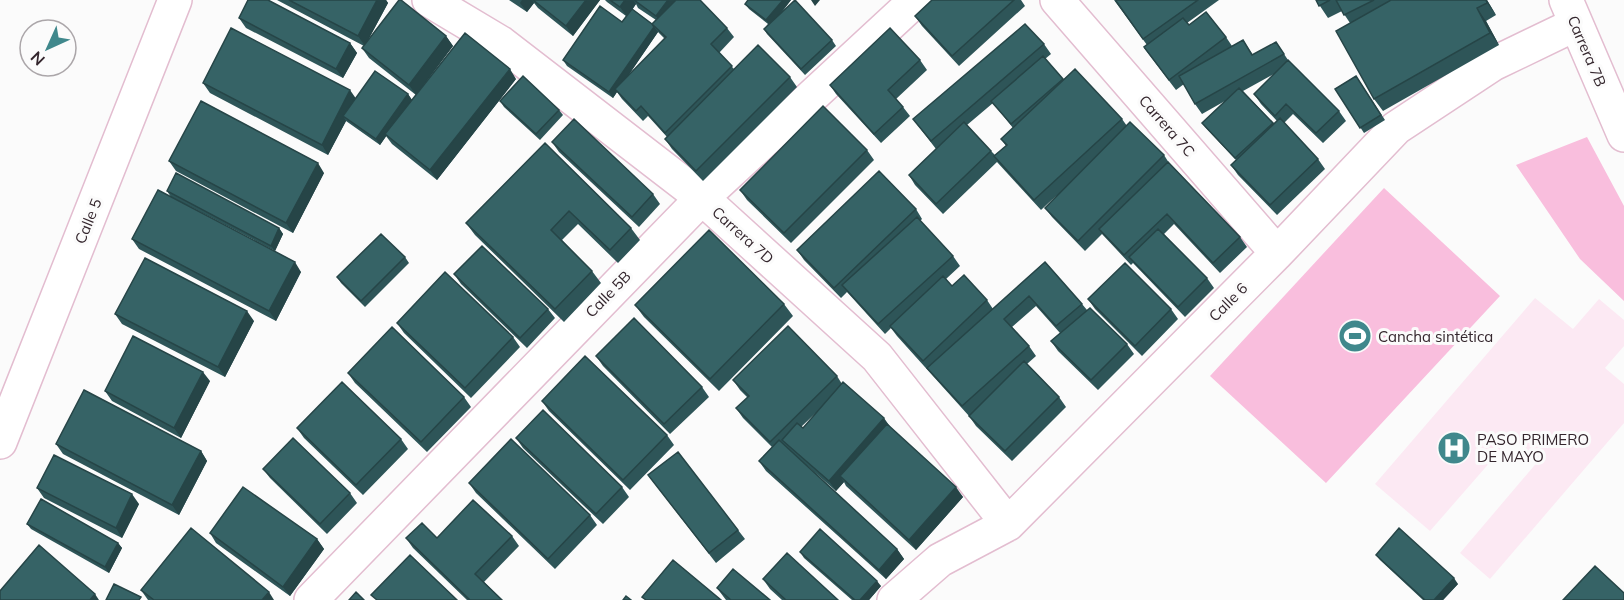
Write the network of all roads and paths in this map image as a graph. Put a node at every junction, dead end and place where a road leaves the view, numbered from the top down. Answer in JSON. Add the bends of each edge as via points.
{"nodes":[{"id":1,"x":175,"y":0,"type":"edge"},
{"id":2,"x":429,"y":0,"type":"edge"},
{"id":3,"x":916,"y":0,"type":"edge"},
{"id":4,"x":1057,"y":0,"type":"edge"},
{"id":5,"x":1571,"y":12,"type":"edge"},
{"id":6,"x":1624,"y":135,"type":"edge"},
{"id":7,"x":702,"y":198,"type":"junction"},
{"id":8,"x":1277,"y":252,"type":"junction"},
{"id":9,"x":0,"y":442,"type":"edge"},
{"id":10,"x":1008,"y":524,"type":"junction"},
{"id":11,"x":311,"y":600,"type":"edge"},
{"id":12,"x":894,"y":600,"type":"edge"}],
"edges":[{"from":1,"to":9,"type":"street","name":"Calle 5"},
{"from":2,"to":7,"type":"street","name":"Carrera 7D","via":[[501,43]]},
{"from":3,"to":7,"type":"street","name":"Calle 5B"},
{"from":4,"to":8,"type":"street","name":"Carrera 7C"},
{"from":5,"to":6,"type":"street","name":"Carrera 7B"},
{"from":5,"to":8,"type":"street","name":"Calle 6","via":[[1396,128]]},
{"from":7,"to":10,"type":"street","name":"Carrera 7D","via":[[877,357]]},
{"from":7,"to":11,"type":"street","name":"Calle 5B"},
{"from":8,"to":10,"type":"street","name":"Calle 6"},
{"from":10,"to":12,"type":"street","name":"Calle 6","via":[[939,560]]}]}
